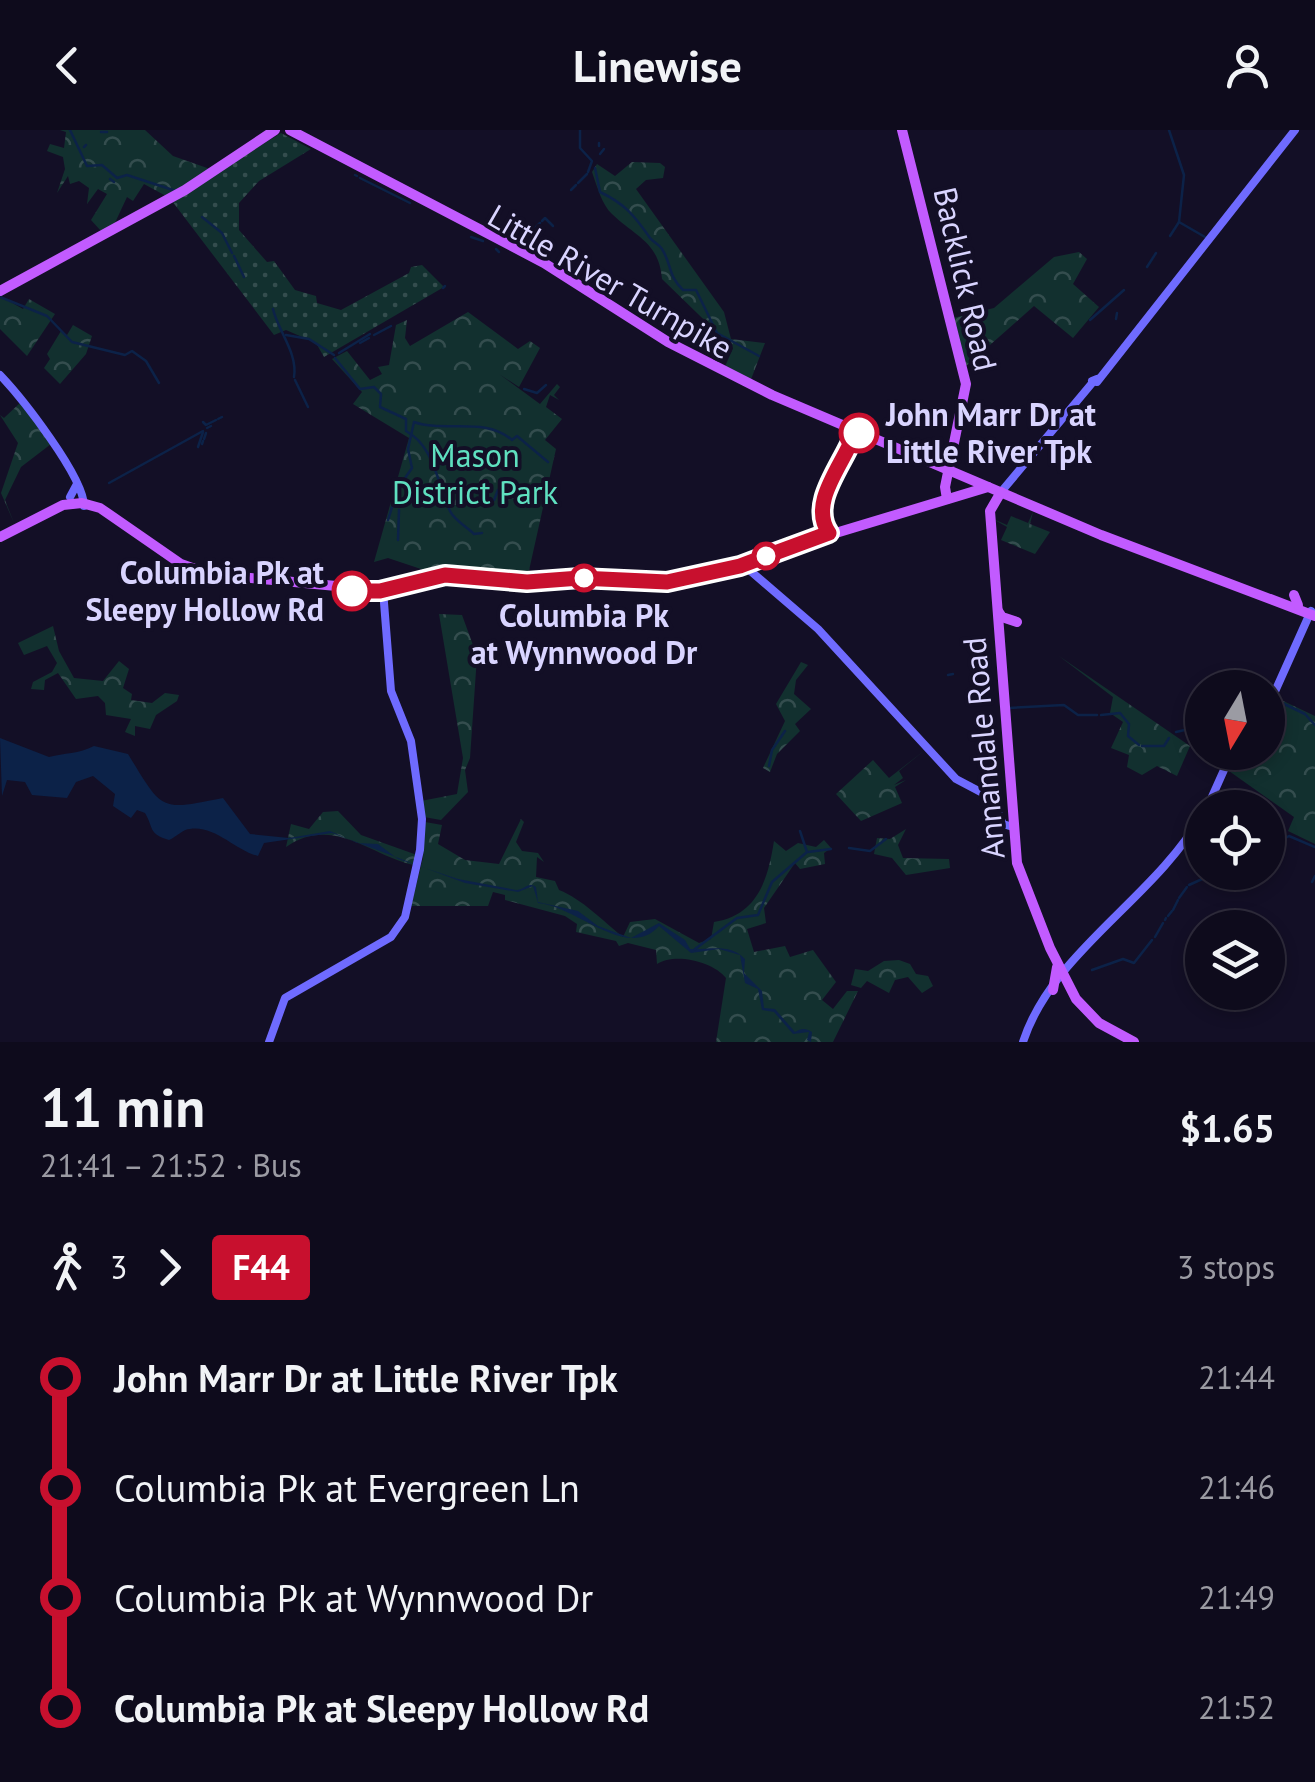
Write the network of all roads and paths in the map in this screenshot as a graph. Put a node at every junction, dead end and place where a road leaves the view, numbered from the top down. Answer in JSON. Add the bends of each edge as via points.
{"nodes":[{"id":1,"x":290,"y":130,"type":"edge"},
{"id":2,"x":902,"y":130,"type":"edge"},
{"id":3,"x":1295,"y":130,"type":"edge"},
{"id":4,"x":274,"y":131,"type":"edge"},
{"id":5,"x":0,"y":291,"type":"edge"},
{"id":6,"x":0,"y":375,"type":"edge"},
{"id":7,"x":1030,"y":435,"type":"dead end"},
{"id":8,"x":881,"y":446,"type":"junction"},
{"id":9,"x":895,"y":448,"type":"junction"},
{"id":10,"x":1037,"y":448,"type":"junction"},
{"id":11,"x":924,"y":460,"type":"junction"},
{"id":12,"x":949,"y":470,"type":"junction"},
{"id":13,"x":988,"y":487,"type":"junction"},
{"id":14,"x":1001,"y":492,"type":"junction"},
{"id":15,"x":944,"y":496,"type":"junction"},
{"id":16,"x":81,"y":502,"type":"junction"},
{"id":17,"x":1068,"y":519,"type":"junction"},
{"id":18,"x":0,"y":539,"type":"edge"},
{"id":19,"x":745,"y":566,"type":"junction"},
{"id":20,"x":383,"y":589,"type":"junction"},
{"id":21,"x":997,"y":608,"type":"junction"},
{"id":22,"x":1313,"y":613,"type":"edge"},
{"id":23,"x":1008,"y":625,"type":"junction"},
{"id":24,"x":1285,"y":672,"type":"edge"},
{"id":25,"x":1013,"y":827,"type":"junction"},
{"id":26,"x":1185,"y":840,"type":"edge"},
{"id":27,"x":1056,"y":961,"type":"junction"},
{"id":28,"x":1064,"y":976,"type":"junction"},
{"id":29,"x":1053,"y":990,"type":"junction"},
{"id":30,"x":269,"y":1042,"type":"edge"},
{"id":31,"x":1022,"y":1042,"type":"edge"},
{"id":32,"x":1134,"y":1042,"type":"edge"}],
"edges":[{"from":1,"to":9,"type":"main road","name":"Little River Turnpike","via":[[544,264],[685,352]]},
{"from":2,"to":12,"type":"main road","name":"Backlick Road","via":[[966,386]]},
{"from":3,"to":10,"type":"main road"},
{"from":4,"to":5,"type":"main road"},
{"from":4,"to":8,"type":"main road","name":"Little River Turnpike","via":[[680,354]]},
{"from":6,"to":16,"type":"main road","via":[[38,420]]},
{"from":7,"to":10,"type":"main road"},
{"from":8,"to":9,"type":"main road"},
{"from":8,"to":11,"type":"main road","name":"Little River Turnpike"},
{"from":9,"to":11,"type":"main road","name":"Little River Turnpike"},
{"from":10,"to":14,"type":"main road"},
{"from":11,"to":12,"type":"main road","name":"Little River Turnpike"},
{"from":12,"to":13,"type":"main road","name":"Little River Turnpike"},
{"from":12,"to":14,"type":"main road","name":"Little River Turnpike"},
{"from":12,"to":15,"type":"main road","name":"Backlick Road"},
{"from":13,"to":14,"type":"main road","name":"Little River Turnpike"},
{"from":13,"to":15,"type":"main road"},
{"from":14,"to":17,"type":"main road","name":"Little River Turnpike"},
{"from":14,"to":21,"type":"main road","name":"Annandale Road","via":[[990,508]]},
{"from":15,"to":19,"type":"main road"},
{"from":16,"to":18,"type":"main road"},
{"from":16,"to":20,"type":"main road","via":[[193,573]]},
{"from":17,"to":22,"type":"main road","name":"Little River Turnpike"},
{"from":17,"to":22,"type":"main road","name":"Little River Turnpike","via":[[1296,600]]},
{"from":19,"to":20,"type":"main road","via":[[658,583],[445,575]]},
{"from":19,"to":20,"type":"main road","via":[[664,580],[438,572]]},
{"from":19,"to":25,"type":"main road","via":[[818,629],[956,779],[990,796],[1003,824]]},
{"from":20,"to":30,"type":"main road","via":[[391,691],[414,758],[422,830],[417,866],[399,930],[284,998]]},
{"from":21,"to":23,"type":"main road","name":"Annandale Road"},
{"from":21,"to":23,"type":"main road"},
{"from":22,"to":24,"type":"main road"},
{"from":23,"to":25,"type":"main road","name":"Annandale Road"},
{"from":25,"to":27,"type":"main road","name":"Annandale Road","via":[[1017,863]]},
{"from":26,"to":28,"type":"main road","via":[[1160,876]]},
{"from":27,"to":28,"type":"main road","name":"Annandale Road"},
{"from":27,"to":29,"type":"main road"},
{"from":28,"to":29,"type":"main road"},
{"from":28,"to":32,"type":"main road","name":"Annandale Road","via":[[1091,1016]]},
{"from":29,"to":31,"type":"main road","via":[[1034,1008]]}]}
